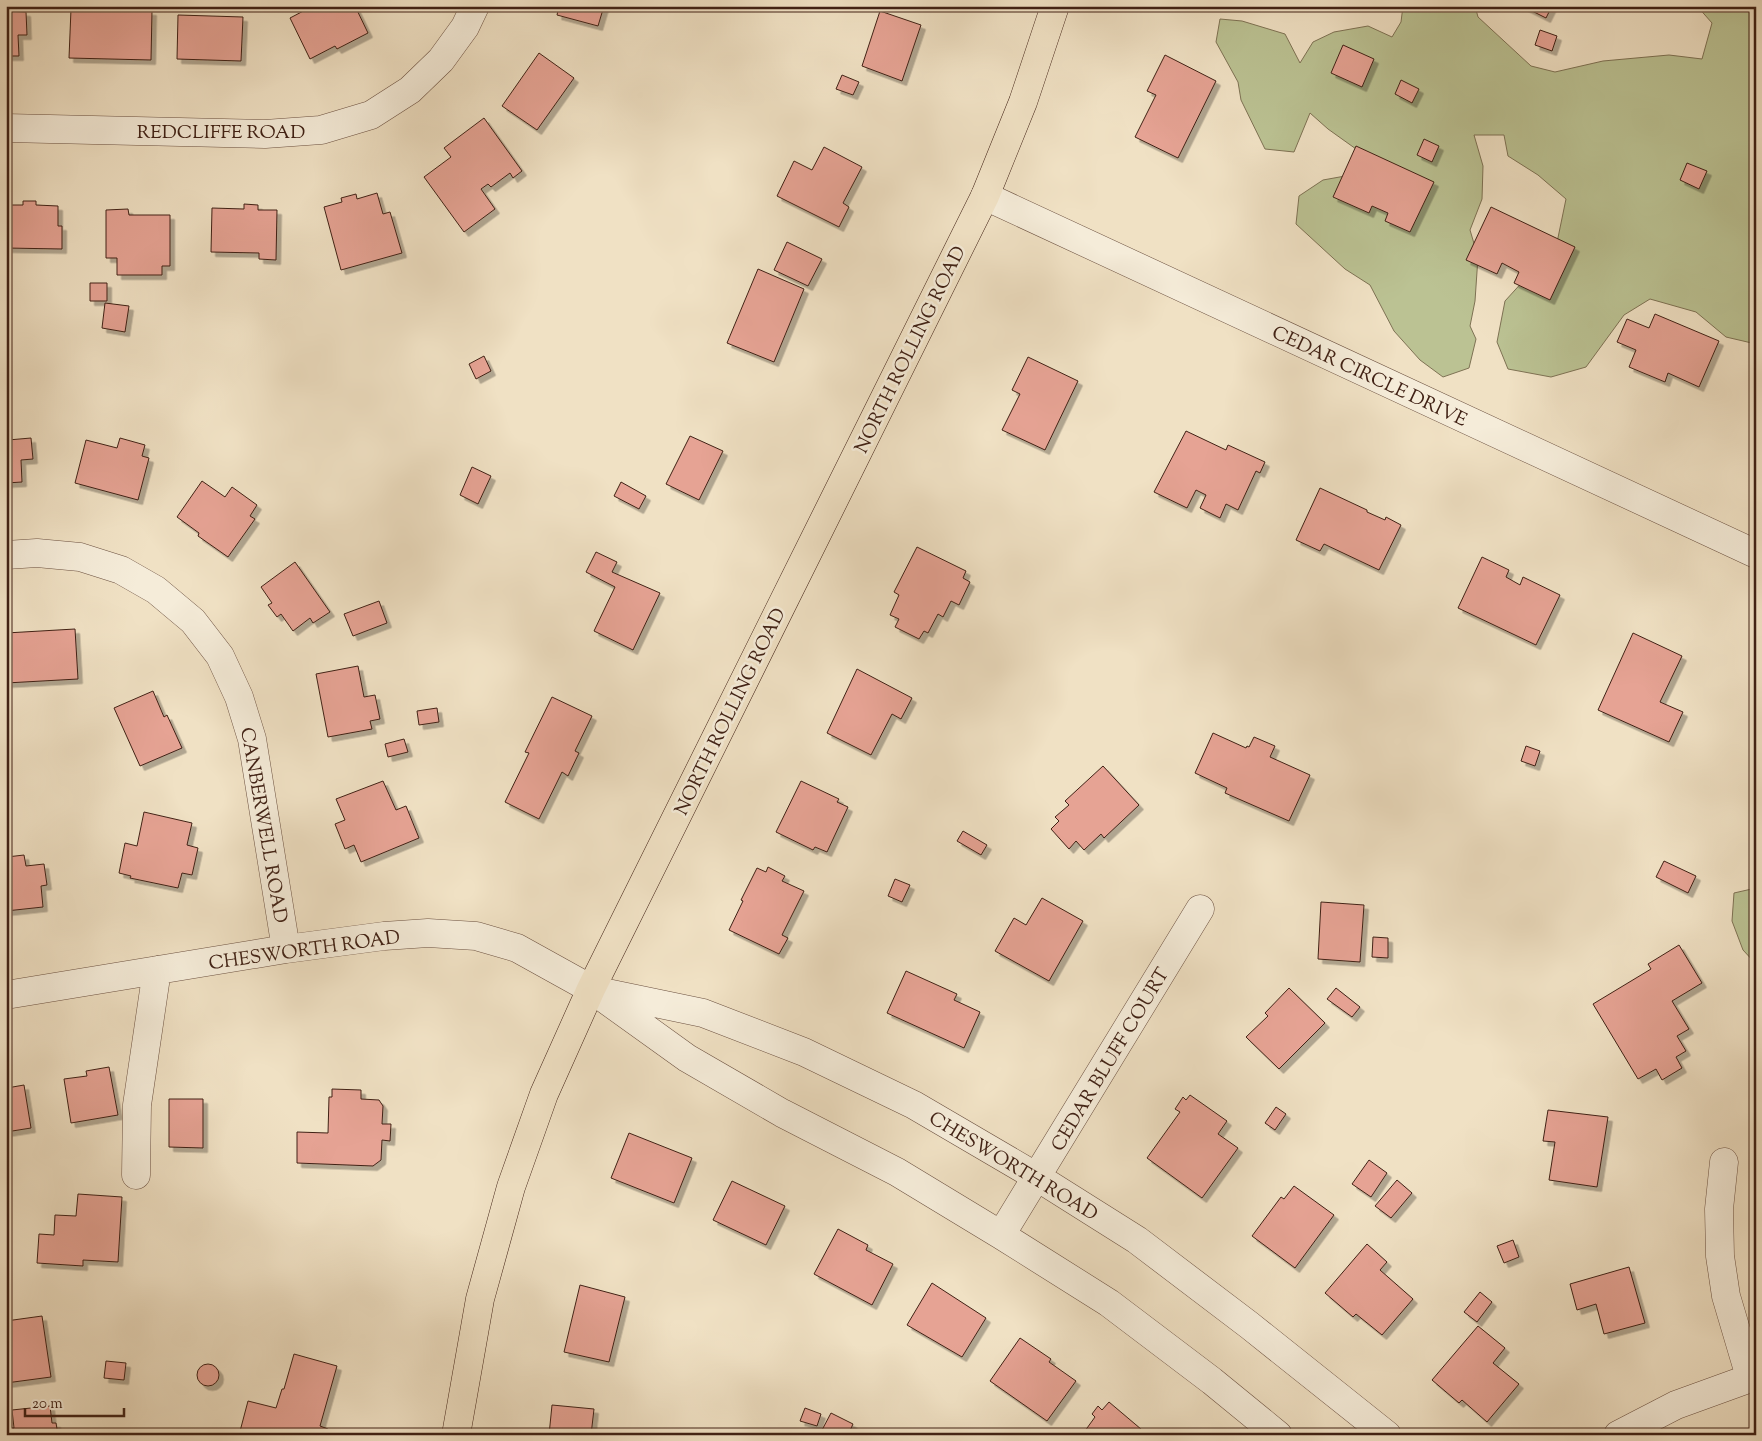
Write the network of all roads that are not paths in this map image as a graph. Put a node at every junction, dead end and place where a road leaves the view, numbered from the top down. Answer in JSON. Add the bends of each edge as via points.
{"nodes":[{"id":1,"x":475,"y":6,"type":"edge"},
{"id":2,"x":1055,"y":6,"type":"edge"},
{"id":3,"x":6,"y":128,"type":"edge"},
{"id":4,"x":985,"y":196,"type":"junction"},
{"id":5,"x":1756,"y":554,"type":"edge"},
{"id":6,"x":6,"y":555,"type":"edge"},
{"id":7,"x":1200,"y":909,"type":"dead end"},
{"id":8,"x":286,"y":949,"type":"junction"},
{"id":9,"x":157,"y":970,"type":"junction"},
{"id":10,"x":591,"y":989,"type":"junction"},
{"id":11,"x":6,"y":995,"type":"edge"},
{"id":12,"x":1724,"y":1162,"type":"dead end"},
{"id":13,"x":136,"y":1175,"type":"dead end"},
{"id":14,"x":1037,"y":1177,"type":"junction"},
{"id":15,"x":1002,"y":1235,"type":"junction"},
{"id":16,"x":1753,"y":1377,"type":"edge"},
{"id":17,"x":456,"y":1435,"type":"edge"},
{"id":18,"x":1278,"y":1435,"type":"edge"},
{"id":19,"x":1387,"y":1435,"type":"edge"},
{"id":20,"x":1618,"y":1435,"type":"edge"}],
"edges":[{"from":1,"to":3,"type":"street","name":"REDCLIFFE ROAD","via":[[465,27],[441,60],[410,90],[371,115],[321,130],[265,134]]},
{"from":2,"to":4,"type":"main road","name":"NORTH ROLLING ROAD","via":[[1023,102]]},
{"from":4,"to":5,"type":"street","name":"CEDAR CIRCLE DRIVE"},
{"from":4,"to":10,"type":"main road","name":"NORTH ROLLING ROAD"},
{"from":6,"to":8,"type":"street","name":"CANBERWELL ROAD","via":[[37,553],[80,557],[121,570],[156,590],[193,621],[220,656],[239,697],[252,739]]},
{"from":7,"to":14,"type":"street","name":"CEDAR BLUFF COURT"},
{"from":8,"to":9,"type":"street","name":"CHESWORTH ROAD"},
{"from":8,"to":10,"type":"street","name":"CHESWORTH ROAD","via":[[384,936],[428,933],[476,936],[517,948]]},
{"from":9,"to":11,"type":"street","name":"CHESWORTH ROAD"},
{"from":9,"to":13,"type":"street","via":[[137,1105]]},
{"from":10,"to":14,"type":"street","name":"CHESWORTH ROAD","via":[[703,1013],[804,1052],[914,1105]]},
{"from":10,"to":15,"type":"street","name":"CHESWORTH ROAD","via":[[687,1058],[782,1113],[897,1172]]},
{"from":10,"to":17,"type":"main road","name":"NORTH ROLLING ROAD","via":[[544,1094],[511,1187],[480,1299]]},
{"from":12,"to":16,"type":"street","via":[[1719,1209],[1720,1256],[1726,1296]]},
{"from":14,"to":15,"type":"street","name":"CEDAR BLUFF COURT"},
{"from":14,"to":19,"type":"street","name":"CHESWORTH ROAD","via":[[1137,1240]]},
{"from":15,"to":18,"type":"street","name":"CHESWORTH ROAD","via":[[1109,1303],[1212,1380]]},
{"from":16,"to":20,"type":"street","via":[[1676,1405]]}]}
